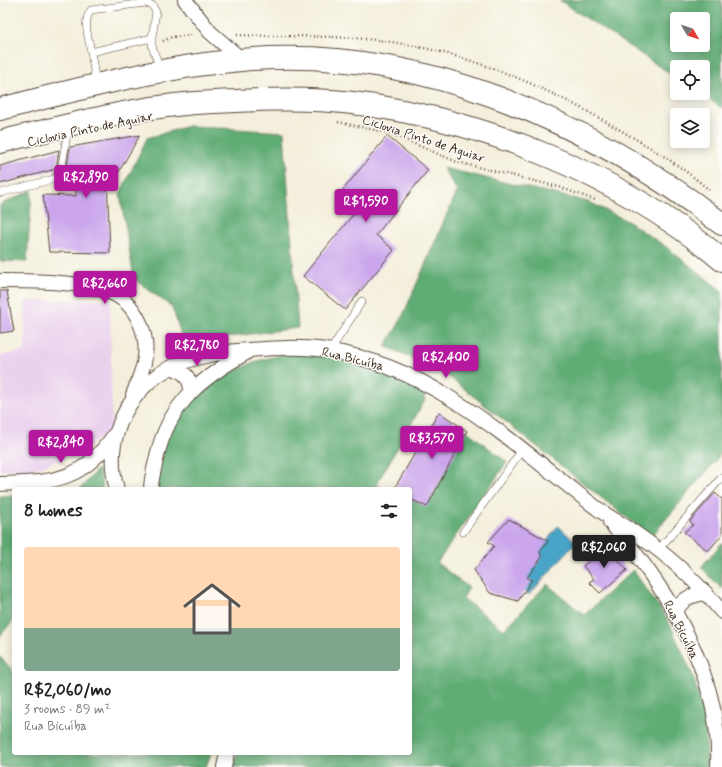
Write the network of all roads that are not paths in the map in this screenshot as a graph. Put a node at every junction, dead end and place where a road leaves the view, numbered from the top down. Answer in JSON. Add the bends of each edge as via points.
{"nodes":[{"id":1,"x":185,"y":0,"type":"edge"},
{"id":2,"x":152,"y":38,"type":"junction"},
{"id":3,"x":91,"y":52,"type":"junction"},
{"id":4,"x":242,"y":60,"type":"junction"},
{"id":5,"x":161,"y":72,"type":"junction"},
{"id":6,"x":96,"y":86,"type":"junction"},
{"id":7,"x":0,"y":109,"type":"edge"},
{"id":8,"x":69,"y":125,"type":"junction"},
{"id":9,"x":0,"y":142,"type":"edge"},
{"id":10,"x":0,"y":193,"type":"edge"},
{"id":11,"x":722,"y":224,"type":"edge"},
{"id":12,"x":722,"y":260,"type":"edge"},
{"id":13,"x":0,"y":281,"type":"edge"},
{"id":14,"x":362,"y":301,"type":"dead end"},
{"id":15,"x":252,"y":350,"type":"junction"},
{"id":16,"x":330,"y":351,"type":"junction"},
{"id":17,"x":171,"y":367,"type":"junction"},
{"id":18,"x":191,"y":390,"type":"junction"},
{"id":19,"x":130,"y":402,"type":"junction"},
{"id":20,"x":116,"y":432,"type":"junction"},
{"id":21,"x":522,"y":450,"type":"junction"},
{"id":22,"x":722,"y":477,"type":"edge"},
{"id":23,"x":0,"y":484,"type":"edge"},
{"id":24,"x":116,"y":487,"type":"edge"},
{"id":25,"x":150,"y":487,"type":"edge"},
{"id":26,"x":600,"y":511,"type":"junction"},
{"id":27,"x":463,"y":532,"type":"dead end"},
{"id":28,"x":658,"y":550,"type":"junction"},
{"id":29,"x":706,"y":593,"type":"junction"},
{"id":30,"x":722,"y":612,"type":"edge"},
{"id":31,"x":675,"y":613,"type":"junction"},
{"id":32,"x":719,"y":727,"type":"edge"},
{"id":33,"x":227,"y":755,"type":"edge"},
{"id":34,"x":224,"y":767,"type":"edge"},
{"id":35,"x":718,"y":767,"type":"edge"}],
"edges":[{"from":1,"to":4,"type":"street","via":[[210,32]]},
{"from":2,"to":3,"type":"lane"},
{"from":2,"to":3,"type":"lane","via":[[156,12],[152,5],[145,3],[91,10],[86,22]]},
{"from":2,"to":5,"type":"lane","via":[[152,46]]},
{"from":3,"to":6,"type":"lane"},
{"from":4,"to":5,"type":"main road"},
{"from":4,"to":11,"type":"main road","via":[[329,60],[421,74],[469,87],[529,109],[592,139],[639,165]]},
{"from":5,"to":6,"type":"main road"},
{"from":6,"to":7,"type":"main road"},
{"from":8,"to":9,"type":"main road"},
{"from":8,"to":10,"type":"lane","via":[[61,172],[54,179]]},
{"from":8,"to":12,"type":"main road","via":[[187,104],[255,101],[331,101],[413,114],[507,140],[567,165],[622,192],[668,220]]},
{"from":13,"to":19,"type":"street","via":[[33,281],[90,288],[110,292],[123,300],[134,311],[142,327],[145,344],[144,362]]},
{"from":14,"to":16,"type":"lane"},
{"from":15,"to":16,"type":"street","name":"Rua Bicuíba","via":[[299,348]]},
{"from":15,"to":17,"type":"street","name":"Rua Bicuíba","via":[[218,353]]},
{"from":15,"to":18,"type":"street","name":"Rua Bicuíba","via":[[220,368]]},
{"from":16,"to":21,"type":"street","name":"Rua Bicuíba","via":[[362,358],[419,379],[449,397]]},
{"from":17,"to":18,"type":"street","via":[[187,375]]},
{"from":17,"to":19,"type":"street","name":"Rua Bicuíba","via":[[156,375]]},
{"from":18,"to":25,"type":"street","name":"Rua Bicuíba","via":[[170,420],[160,442]]},
{"from":19,"to":20,"type":"street","name":"Rua Bicuíba"},
{"from":20,"to":23,"type":"street","via":[[95,460],[81,470],[50,481]]},
{"from":20,"to":24,"type":"street","name":"Rua Bicuíba","via":[[113,476]]},
{"from":21,"to":26,"type":"street","name":"Rua Bicuíba"},
{"from":21,"to":27,"type":"lane"},
{"from":22,"to":28,"type":"lane"},
{"from":26,"to":28,"type":"street","name":"Rua Bicuíba","via":[[638,534]]},
{"from":26,"to":31,"type":"street","name":"Rua Bicuíba","via":[[651,574]]},
{"from":28,"to":29,"type":"street","name":"Rua Bicuíba"},
{"from":29,"to":30,"type":"street","name":"Rua Bicuíba"},
{"from":29,"to":31,"type":"street","via":[[686,598]]},
{"from":31,"to":32,"type":"street","name":"Rua Bicuíba","via":[[689,638],[709,686]]},
{"from":32,"to":35,"type":"street","name":"Rua Bicuíba"},
{"from":33,"to":34,"type":"street"}]}
